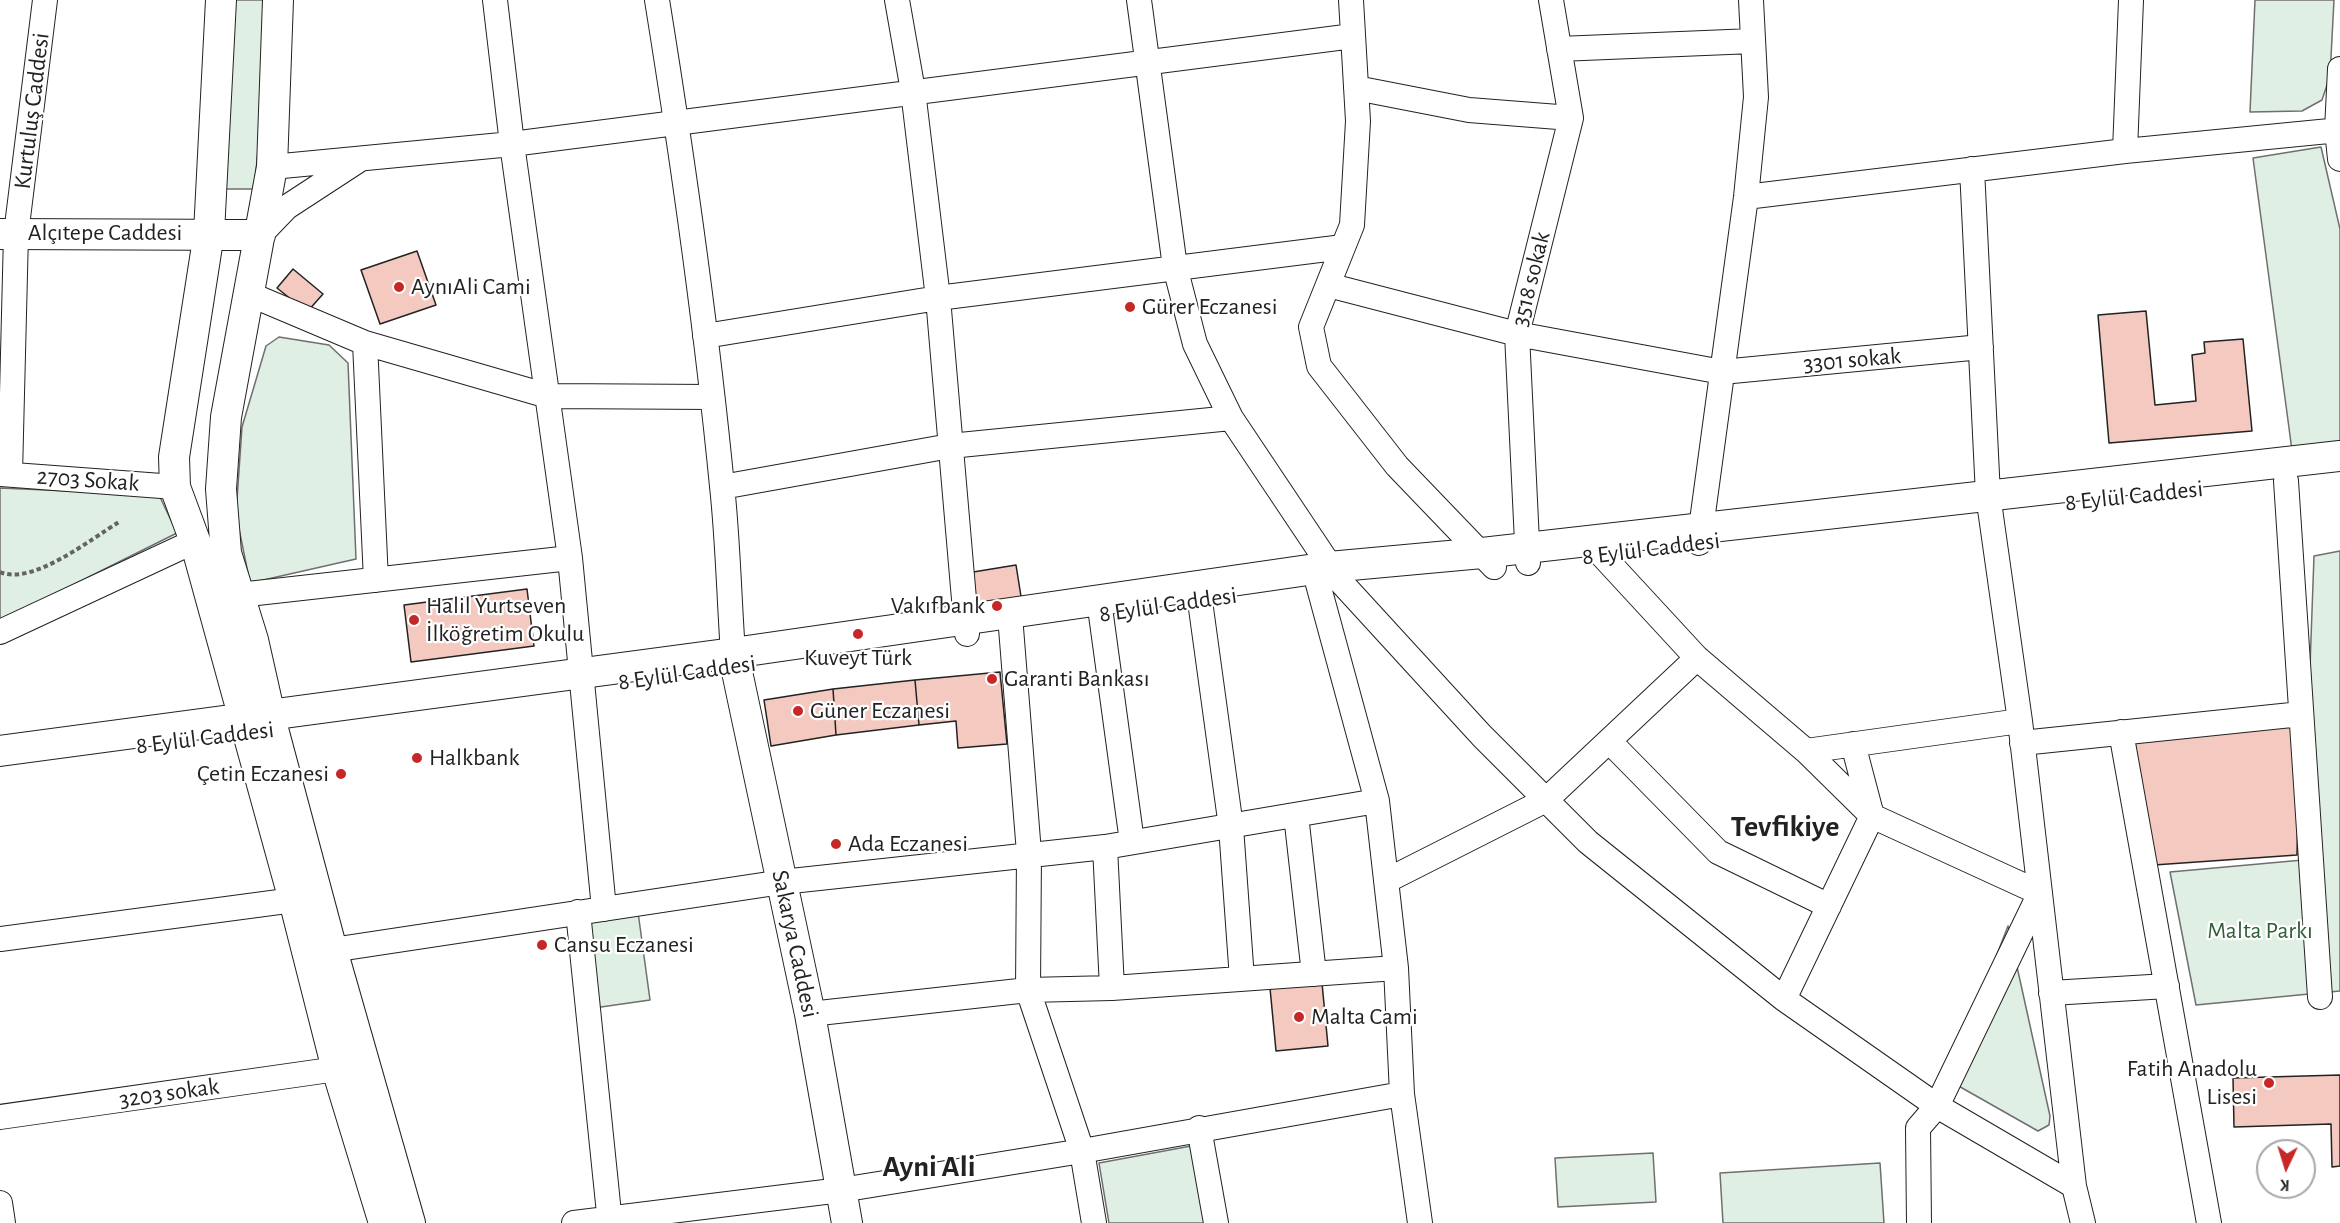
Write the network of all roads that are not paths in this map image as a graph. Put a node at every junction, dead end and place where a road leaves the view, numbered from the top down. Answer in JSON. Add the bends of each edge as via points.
{"nodes":[{"id":1,"x":45,"y":0,"type":"edge"},
{"id":2,"x":221,"y":0,"type":"edge"},
{"id":3,"x":278,"y":0,"type":"edge"},
{"id":4,"x":495,"y":0,"type":"edge"},
{"id":5,"x":657,"y":0,"type":"edge"},
{"id":6,"x":897,"y":0,"type":"edge"},
{"id":7,"x":1139,"y":0,"type":"edge"},
{"id":8,"x":1351,"y":0,"type":"edge"},
{"id":9,"x":1551,"y":0,"type":"edge"},
{"id":10,"x":1751,"y":0,"type":"edge"},
{"id":11,"x":2131,"y":0,"type":"edge"},
{"id":12,"x":1353,"y":36,"type":"junction"},
{"id":13,"x":1753,"y":41,"type":"junction"},
{"id":14,"x":1560,"y":49,"type":"junction"},
{"id":15,"x":1148,"y":64,"type":"junction"},
{"id":16,"x":2340,"y":69,"type":"edge"},
{"id":17,"x":1356,"y":88,"type":"junction"},
{"id":18,"x":913,"y":91,"type":"junction"},
{"id":19,"x":1571,"y":118,"type":"junction"},
{"id":20,"x":676,"y":122,"type":"junction"},
{"id":21,"x":2338,"y":130,"type":"edge"},
{"id":22,"x":512,"y":144,"type":"junction"},
{"id":23,"x":2125,"y":151,"type":"junction"},
{"id":24,"x":361,"y":158,"type":"junction"},
{"id":25,"x":2340,"y":159,"type":"edge"},
{"id":26,"x":272,"y":167,"type":"junction"},
{"id":27,"x":1972,"y":169,"type":"junction"},
{"id":28,"x":1746,"y":197,"type":"junction"},
{"id":29,"x":209,"y":233,"type":"junction"},
{"id":30,"x":8,"y":234,"type":"edge"},
{"id":31,"x":260,"y":235,"type":"junction"},
{"id":32,"x":1343,"y":247,"type":"junction"},
{"id":33,"x":1175,"y":267,"type":"junction"},
{"id":34,"x":1328,"y":285,"type":"junction"},
{"id":35,"x":249,"y":294,"type":"junction"},
{"id":36,"x":938,"y":298,"type":"junction"},
{"id":37,"x":1516,"y":334,"type":"junction"},
{"id":38,"x":705,"y":336,"type":"junction"},
{"id":39,"x":365,"y":343,"type":"junction"},
{"id":40,"x":1981,"y":347,"type":"junction"},
{"id":41,"x":1722,"y":372,"type":"junction"},
{"id":42,"x":548,"y":396,"type":"junction"},
{"id":43,"x":712,"y":397,"type":"junction"},
{"id":44,"x":1231,"y":418,"type":"junction"},
{"id":45,"x":950,"y":446,"type":"junction"},
{"id":46,"x":2340,"y":456,"type":"edge"},
{"id":47,"x":5,"y":474,"type":"edge"},
{"id":48,"x":2340,"y":475,"type":"edge"},
{"id":49,"x":2286,"y":481,"type":"junction"},
{"id":50,"x":175,"y":487,"type":"junction"},
{"id":51,"x":722,"y":487,"type":"junction"},
{"id":52,"x":221,"y":489,"type":"junction"},
{"id":53,"x":1989,"y":502,"type":"junction"},
{"id":54,"x":1700,"y":535,"type":"junction"},
{"id":55,"x":195,"y":541,"type":"junction"},
{"id":56,"x":1596,"y":548,"type":"junction"},
{"id":57,"x":1528,"y":555,"type":"junction"},
{"id":58,"x":570,"y":558,"type":"junction"},
{"id":59,"x":1488,"y":560,"type":"junction"},
{"id":60,"x":1329,"y":577,"type":"junction"},
{"id":61,"x":376,"y":580,"type":"junction"},
{"id":62,"x":239,"y":595,"type":"junction"},
{"id":63,"x":1200,"y":601,"type":"junction"},
{"id":64,"x":1101,"y":615,"type":"junction"},
{"id":65,"x":966,"y":627,"type":"junction"},
{"id":66,"x":1011,"y":628,"type":"junction"},
{"id":67,"x":0,"y":632,"type":"edge"},
{"id":68,"x":1696,"y":658,"type":"junction"},
{"id":69,"x":735,"y":660,"type":"junction"},
{"id":70,"x":582,"y":681,"type":"junction"},
{"id":71,"x":2301,"y":714,"type":"junction"},
{"id":72,"x":258,"y":724,"type":"junction"},
{"id":73,"x":2021,"y":732,"type":"junction"},
{"id":74,"x":2121,"y":732,"type":"junction"},
{"id":75,"x":1609,"y":741,"type":"junction"},
{"id":76,"x":1853,"y":744,"type":"junction"},
{"id":77,"x":0,"y":751,"type":"edge"},
{"id":78,"x":1806,"y":751,"type":"junction"},
{"id":79,"x":0,"y":764,"type":"edge"},
{"id":80,"x":1546,"y":800,"type":"junction"},
{"id":81,"x":1377,"y":801,"type":"junction"},
{"id":82,"x":1296,"y":815,"type":"junction"},
{"id":83,"x":1872,"y":816,"type":"junction"},
{"id":84,"x":1231,"y":827,"type":"junction"},
{"id":85,"x":1132,"y":842,"type":"junction"},
{"id":86,"x":1105,"y":847,"type":"junction"},
{"id":87,"x":1029,"y":853,"type":"junction"},
{"id":88,"x":1386,"y":881,"type":"junction"},
{"id":89,"x":782,"y":882,"type":"junction"},
{"id":90,"x":2040,"y":893,"type":"junction"},
{"id":91,"x":294,"y":900,"type":"junction"},
{"id":92,"x":1829,"y":906,"type":"junction"},
{"id":93,"x":604,"y":909,"type":"junction"},
{"id":94,"x":578,"y":912,"type":"junction"},
{"id":95,"x":0,"y":939,"type":"edge"},
{"id":96,"x":332,"y":950,"type":"junction"},
{"id":97,"x":1396,"y":968,"type":"junction"},
{"id":98,"x":1314,"y":974,"type":"junction"},
{"id":99,"x":1242,"y":979,"type":"junction"},
{"id":100,"x":2168,"y":986,"type":"junction"},
{"id":101,"x":1112,"y":988,"type":"junction"},
{"id":102,"x":1028,"y":990,"type":"junction"},
{"id":103,"x":2051,"y":993,"type":"junction"},
{"id":104,"x":2320,"y":997,"type":"dead end"},
{"id":105,"x":1784,"y":999,"type":"junction"},
{"id":106,"x":810,"y":1014,"type":"junction"},
{"id":107,"x":337,"y":1070,"type":"junction"},
{"id":108,"x":1402,"y":1094,"type":"junction"},
{"id":109,"x":1936,"y":1106,"type":"junction"},
{"id":110,"x":0,"y":1117,"type":"edge"},
{"id":111,"x":1199,"y":1128,"type":"junction"},
{"id":112,"x":1082,"y":1151,"type":"junction"},
{"id":113,"x":2074,"y":1186,"type":"junction"},
{"id":114,"x":841,"y":1190,"type":"junction"},
{"id":115,"x":0,"y":1203,"type":"edge"},
{"id":116,"x":610,"y":1220,"type":"edge"},
{"id":117,"x":3,"y":1223,"type":"edge"},
{"id":118,"x":384,"y":1223,"type":"edge"},
{"id":119,"x":410,"y":1223,"type":"edge"},
{"id":120,"x":574,"y":1223,"type":"edge"},
{"id":121,"x":847,"y":1223,"type":"edge"},
{"id":122,"x":1094,"y":1223,"type":"edge"},
{"id":123,"x":1216,"y":1223,"type":"edge"},
{"id":124,"x":1420,"y":1223,"type":"edge"},
{"id":125,"x":1919,"y":1223,"type":"edge"},
{"id":126,"x":2083,"y":1223,"type":"edge"},
{"id":127,"x":2210,"y":1223,"type":"edge"}],
"edges":[{"from":1,"to":30,"type":"street","name":"Kurtuluş Caddesi"},
{"from":2,"to":29,"type":"main road"},
{"from":3,"to":26,"type":"main road"},
{"from":4,"to":22,"type":"street"},
{"from":5,"to":20,"type":"street"},
{"from":6,"to":18,"type":"street"},
{"from":7,"to":15,"type":"street"},
{"from":8,"to":12,"type":"street"},
{"from":9,"to":14,"type":"street","name":"3518 sokak"},
{"from":10,"to":13,"type":"street"},
{"from":11,"to":23,"type":"street"},
{"from":12,"to":15,"type":"street"},
{"from":12,"to":17,"type":"street"},
{"from":13,"to":14,"type":"street"},
{"from":13,"to":28,"type":"street","via":[[1756,97]]},
{"from":14,"to":19,"type":"street","name":"3518 sokak"},
{"from":15,"to":18,"type":"street"},
{"from":15,"to":33,"type":"street"},
{"from":16,"to":21,"type":"street"},
{"from":17,"to":19,"type":"street","via":[[1469,110]]},
{"from":17,"to":32,"type":"street","via":[[1352,225]]},
{"from":18,"to":20,"type":"street"},
{"from":18,"to":36,"type":"street"},
{"from":19,"to":37,"type":"street","name":"3518 sokak"},
{"from":20,"to":22,"type":"street"},
{"from":20,"to":38,"type":"street"},
{"from":21,"to":23,"type":"street"},
{"from":21,"to":25,"type":"street"},
{"from":22,"to":24,"type":"street"},
{"from":22,"to":42,"type":"street"},
{"from":23,"to":27,"type":"street"},
{"from":24,"to":26,"type":"street"},
{"from":24,"to":31,"type":"street","via":[[287,207]]},
{"from":26,"to":31,"type":"main road"},
{"from":27,"to":28,"type":"street"},
{"from":27,"to":40,"type":"street"},
{"from":28,"to":41,"type":"street"},
{"from":29,"to":30,"type":"main road","name":"Alçıtepe Caddesi"},
{"from":29,"to":31,"type":"main road","name":"Alçıtepe Caddesi"},
{"from":29,"to":50,"type":"main road","via":[[174,457]]},
{"from":30,"to":47,"type":"street","name":"Kurtuluş Caddesi"},
{"from":31,"to":35,"type":"main road"},
{"from":32,"to":33,"type":"street"},
{"from":32,"to":34,"type":"street"},
{"from":33,"to":36,"type":"street"},
{"from":33,"to":44,"type":"street","via":[[1195,344]]},
{"from":34,"to":37,"type":"street","name":"3301 sokak"},
{"from":34,"to":59,"type":"street","via":[[1311,327],[1319,366],[1397,466]]},
{"from":35,"to":39,"type":"street"},
{"from":35,"to":52,"type":"main road","via":[[226,417]]},
{"from":36,"to":38,"type":"street"},
{"from":36,"to":45,"type":"street"},
{"from":37,"to":41,"type":"street","name":"3301 sokak"},
{"from":37,"to":57,"type":"street","name":"3518 sokak"},
{"from":38,"to":43,"type":"street"},
{"from":39,"to":42,"type":"street"},
{"from":39,"to":61,"type":"street"},
{"from":40,"to":41,"type":"street","name":"3301 sokak"},
{"from":40,"to":53,"type":"street"},
{"from":41,"to":54,"type":"street"},
{"from":42,"to":43,"type":"street"},
{"from":42,"to":58,"type":"street"},
{"from":43,"to":51,"type":"street"},
{"from":44,"to":45,"type":"street"},
{"from":44,"to":60,"type":"street"},
{"from":45,"to":51,"type":"street"},
{"from":45,"to":65,"type":"street"},
{"from":46,"to":53,"type":"main road"},
{"from":47,"to":50,"type":"street","name":"2703 Sokak"},
{"from":48,"to":49,"type":"main road","name":"8 Eylül Caddesi"},
{"from":49,"to":53,"type":"main road","name":"8 Eylül Caddesi"},
{"from":49,"to":71,"type":"street"},
{"from":50,"to":52,"type":"main road"},
{"from":50,"to":55,"type":"main road"},
{"from":51,"to":69,"type":"street"},
{"from":52,"to":62,"type":"main road","via":[[226,553]]},
{"from":53,"to":54,"type":"main road","name":"8 Eylül Caddesi"},
{"from":53,"to":73,"type":"street"},
{"from":54,"to":56,"type":"main road","name":"8 Eylül Caddesi"},
{"from":55,"to":67,"type":"street"},
{"from":55,"to":72,"type":"main road"},
{"from":56,"to":57,"type":"main road","name":"8 Eylül Caddesi"},
{"from":56,"to":68,"type":"street"},
{"from":57,"to":59,"type":"main road","name":"8 Eylül Caddesi"},
{"from":58,"to":61,"type":"street"},
{"from":58,"to":70,"type":"street"},
{"from":59,"to":60,"type":"main road","name":"8 Eylül Caddesi"},
{"from":60,"to":63,"type":"main road","name":"8 Eylül Caddesi"},
{"from":60,"to":65,"type":"main road"},
{"from":60,"to":80,"type":"street"},
{"from":60,"to":81,"type":"street"},
{"from":61,"to":62,"type":"street"},
{"from":62,"to":72,"type":"main road","via":[[253,640]]},
{"from":63,"to":64,"type":"main road","name":"8 Eylül Caddesi"},
{"from":63,"to":84,"type":"street"},
{"from":64,"to":66,"type":"main road","name":"8 Eylül Caddesi"},
{"from":64,"to":85,"type":"street"},
{"from":65,"to":66,"type":"main road","name":"8 Eylül Caddesi"},
{"from":65,"to":69,"type":"main road","name":"8 Eylül Caddesi"},
{"from":66,"to":87,"type":"street"},
{"from":68,"to":75,"type":"street"},
{"from":68,"to":78,"type":"street"},
{"from":69,"to":70,"type":"main road","name":"8 Eylül Caddesi"},
{"from":69,"to":89,"type":"main road","name":"Sakarya Caddesi"},
{"from":70,"to":72,"type":"main road","name":"8 Eylül Caddesi"},
{"from":70,"to":93,"type":"street"},
{"from":71,"to":74,"type":"street"},
{"from":71,"to":104,"type":"street"},
{"from":72,"to":77,"type":"main road"},
{"from":72,"to":79,"type":"main road","name":"8 Eylül Caddesi"},
{"from":72,"to":91,"type":"main road"},
{"from":72,"to":96,"type":"main road"},
{"from":73,"to":74,"type":"street"},
{"from":73,"to":76,"type":"street"},
{"from":73,"to":90,"type":"street"},
{"from":74,"to":100,"type":"street"},
{"from":75,"to":80,"type":"street"},
{"from":75,"to":92,"type":"street","via":[[1718,852]]},
{"from":76,"to":78,"type":"street"},
{"from":76,"to":83,"type":"street"},
{"from":78,"to":83,"type":"street"},
{"from":80,"to":88,"type":"street"},
{"from":80,"to":105,"type":"street","via":[[1588,842]]},
{"from":81,"to":82,"type":"street"},
{"from":81,"to":88,"type":"street"},
{"from":82,"to":84,"type":"street"},
{"from":82,"to":98,"type":"street"},
{"from":83,"to":90,"type":"street"},
{"from":83,"to":92,"type":"street"},
{"from":84,"to":85,"type":"street"},
{"from":84,"to":99,"type":"street"},
{"from":85,"to":86,"type":"street"},
{"from":86,"to":87,"type":"street"},
{"from":86,"to":101,"type":"street"},
{"from":87,"to":89,"type":"street"},
{"from":87,"to":102,"type":"street"},
{"from":88,"to":97,"type":"street"},
{"from":89,"to":93,"type":"street"},
{"from":89,"to":106,"type":"main road","name":"Sakarya Caddesi"},
{"from":90,"to":103,"type":"street"},
{"from":90,"to":109,"type":"street"},
{"from":91,"to":95,"type":"street"},
{"from":91,"to":107,"type":"main road"},
{"from":92,"to":105,"type":"street"},
{"from":93,"to":94,"type":"street"},
{"from":94,"to":96,"type":"street"},
{"from":94,"to":116,"type":"street"},
{"from":96,"to":119,"type":"main road"},
{"from":97,"to":98,"type":"street"},
{"from":97,"to":108,"type":"street"},
{"from":98,"to":99,"type":"street"},
{"from":99,"to":101,"type":"street"},
{"from":100,"to":103,"type":"street"},
{"from":100,"to":127,"type":"street"},
{"from":101,"to":102,"type":"street"},
{"from":102,"to":106,"type":"street"},
{"from":102,"to":112,"type":"street"},
{"from":103,"to":113,"type":"street"},
{"from":105,"to":109,"type":"street"},
{"from":106,"to":114,"type":"main road","name":"Sakarya Caddesi"},
{"from":107,"to":110,"type":"street","name":"3203 sokak"},
{"from":107,"to":118,"type":"main road"},
{"from":108,"to":111,"type":"street"},
{"from":108,"to":124,"type":"street"},
{"from":109,"to":113,"type":"street"},
{"from":109,"to":125,"type":"street","via":[[1918,1128]]},
{"from":111,"to":112,"type":"street"},
{"from":111,"to":123,"type":"street"},
{"from":112,"to":114,"type":"street"},
{"from":112,"to":122,"type":"street"},
{"from":113,"to":126,"type":"street"},
{"from":114,"to":116,"type":"street"},
{"from":114,"to":121,"type":"main road","name":"Sakarya Caddesi"},
{"from":115,"to":117,"type":"street"},
{"from":116,"to":120,"type":"street"}]}
